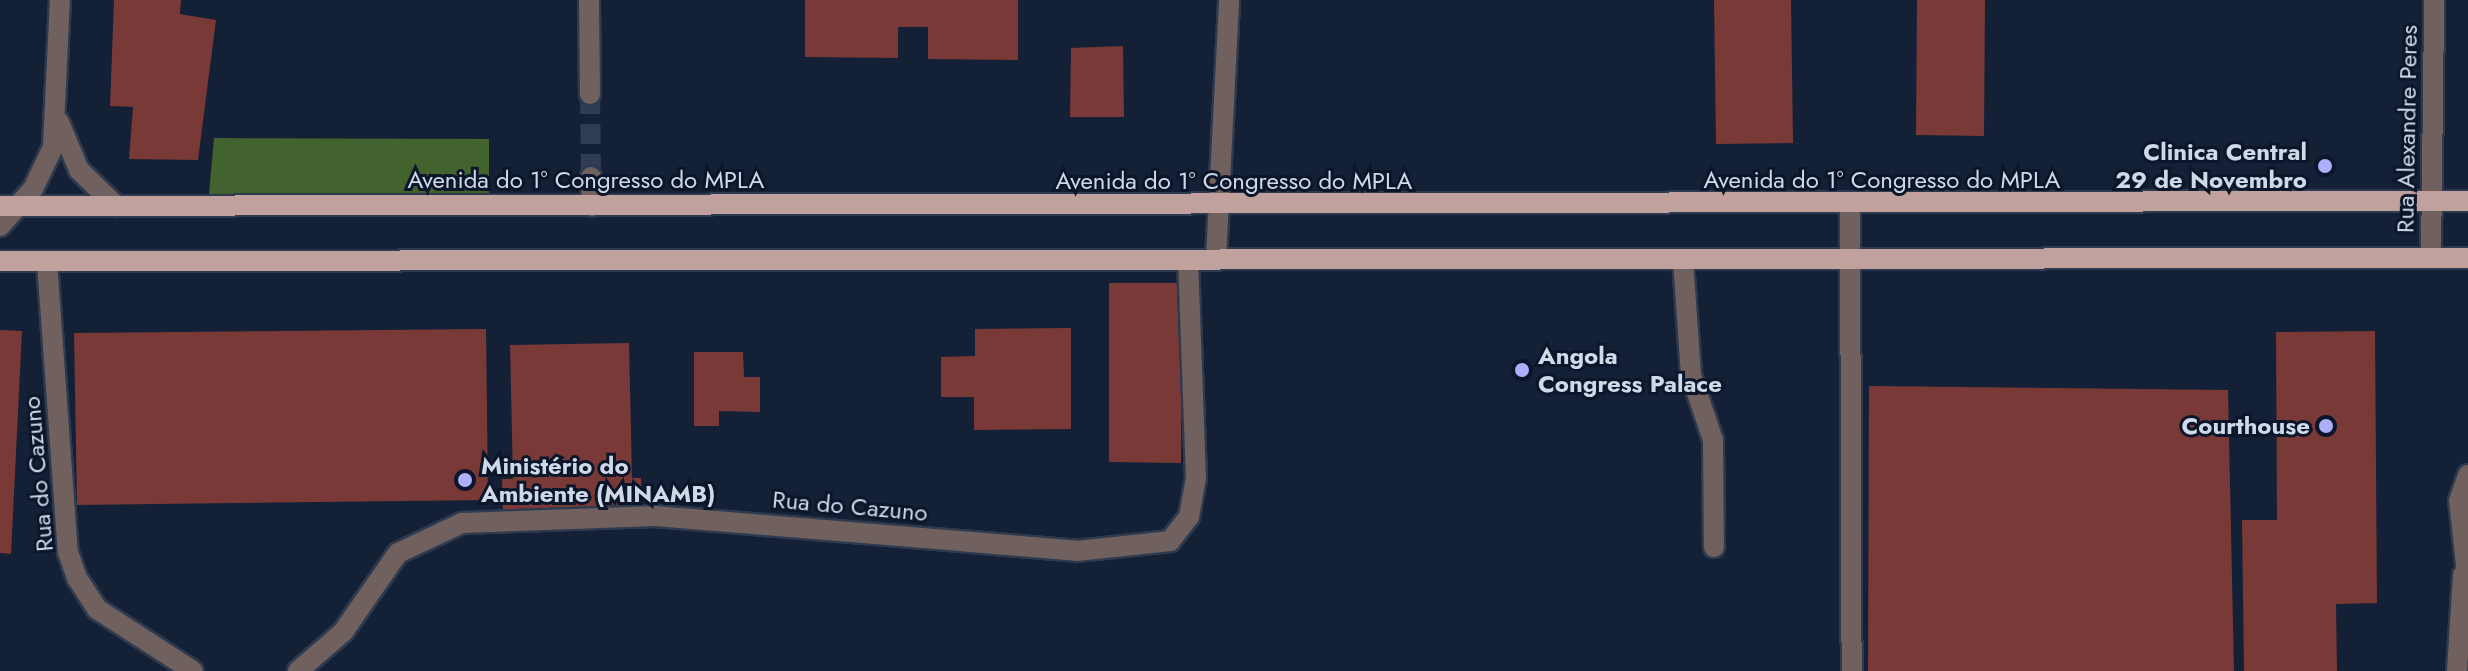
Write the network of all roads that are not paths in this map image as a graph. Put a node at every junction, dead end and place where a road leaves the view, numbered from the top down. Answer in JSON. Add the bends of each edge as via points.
{"nodes":[{"id":1,"x":60,"y":0,"type":"edge"},
{"id":2,"x":589,"y":0,"type":"edge"},
{"id":3,"x":1229,"y":0,"type":"edge"},
{"id":4,"x":2434,"y":0,"type":"edge"},
{"id":5,"x":590,"y":94,"type":"tunnel mouth"},
{"id":6,"x":59,"y":122,"type":"junction"},
{"id":7,"x":591,"y":177,"type":"tunnel mouth"},
{"id":8,"x":2468,"y":201,"type":"edge"},
{"id":9,"x":2432,"y":202,"type":"junction"},
{"id":10,"x":10,"y":206,"type":"edge"},
{"id":11,"x":116,"y":206,"type":"junction"},
{"id":12,"x":592,"y":206,"type":"junction"},
{"id":13,"x":1217,"y":207,"type":"junction"},
{"id":14,"x":1850,"y":207,"type":"junction"},
{"id":15,"x":0,"y":226,"type":"edge"},
{"id":16,"x":1849,"y":258,"type":"junction"},
{"id":17,"x":2431,"y":258,"type":"junction"},
{"id":18,"x":2468,"y":258,"type":"edge"},
{"id":19,"x":1216,"y":259,"type":"junction"},
{"id":20,"x":1188,"y":260,"type":"junction"},
{"id":21,"x":1683,"y":260,"type":"junction"},
{"id":22,"x":0,"y":261,"type":"edge"},
{"id":23,"x":47,"y":262,"type":"junction"},
{"id":24,"x":2468,"y":475,"type":"edge"},
{"id":25,"x":1714,"y":547,"type":"dead end"},
{"id":26,"x":2466,"y":579,"type":"edge"},
{"id":27,"x":193,"y":671,"type":"edge"},
{"id":28,"x":298,"y":671,"type":"edge"},
{"id":29,"x":1852,"y":671,"type":"edge"},
{"id":30,"x":2457,"y":671,"type":"edge"}],
"edges":[{"from":1,"to":6,"type":"street"},
{"from":2,"to":5,"type":"street"},
{"from":3,"to":13,"type":"street"},
{"from":4,"to":9,"type":"street","name":"Rua Alexandre Peres"},
{"from":6,"to":10,"type":"street","via":[[44,170]]},
{"from":6,"to":11,"type":"street","via":[[79,170]]},
{"from":7,"to":12,"type":"street"},
{"from":8,"to":9,"type":"main road","name":"Avenida do 1º Congresso do MPLA"},
{"from":9,"to":14,"type":"main road","name":"Avenida do 1º Congresso do MPLA"},
{"from":9,"to":17,"type":"street","name":"Rua Alexandre Peres"},
{"from":10,"to":11,"type":"main road","name":"Avenida do 1º Congresso do MPLA"},
{"from":10,"to":15,"type":"street"},
{"from":11,"to":12,"type":"main road","name":"Avenida do 1º Congresso do MPLA"},
{"from":12,"to":13,"type":"main road","name":"Avenida do 1º Congresso do MPLA"},
{"from":13,"to":14,"type":"main road","name":"Avenida do 1º Congresso do MPLA"},
{"from":13,"to":19,"type":"street"},
{"from":14,"to":16,"type":"street"},
{"from":16,"to":17,"type":"main road"},
{"from":16,"to":21,"type":"main road"},
{"from":16,"to":29,"type":"street"},
{"from":17,"to":18,"type":"main road"},
{"from":19,"to":20,"type":"main road"},
{"from":19,"to":21,"type":"main road"},
{"from":20,"to":23,"type":"main road"},
{"from":20,"to":28,"type":"street","name":"Rua do Cazuno","via":[[1196,478],[1189,517],[1170,541],[1077,551],[655,516],[462,523],[398,553],[343,632]]},
{"from":21,"to":25,"type":"street","via":[[1691,375],[1713,440]]},
{"from":22,"to":23,"type":"main road"},
{"from":23,"to":27,"type":"street","name":"Rua do Cazuno","via":[[68,552],[77,578],[97,609]]},
{"from":24,"to":26,"type":"street","via":[[2459,501]]},
{"from":26,"to":30,"type":"street"}]}
